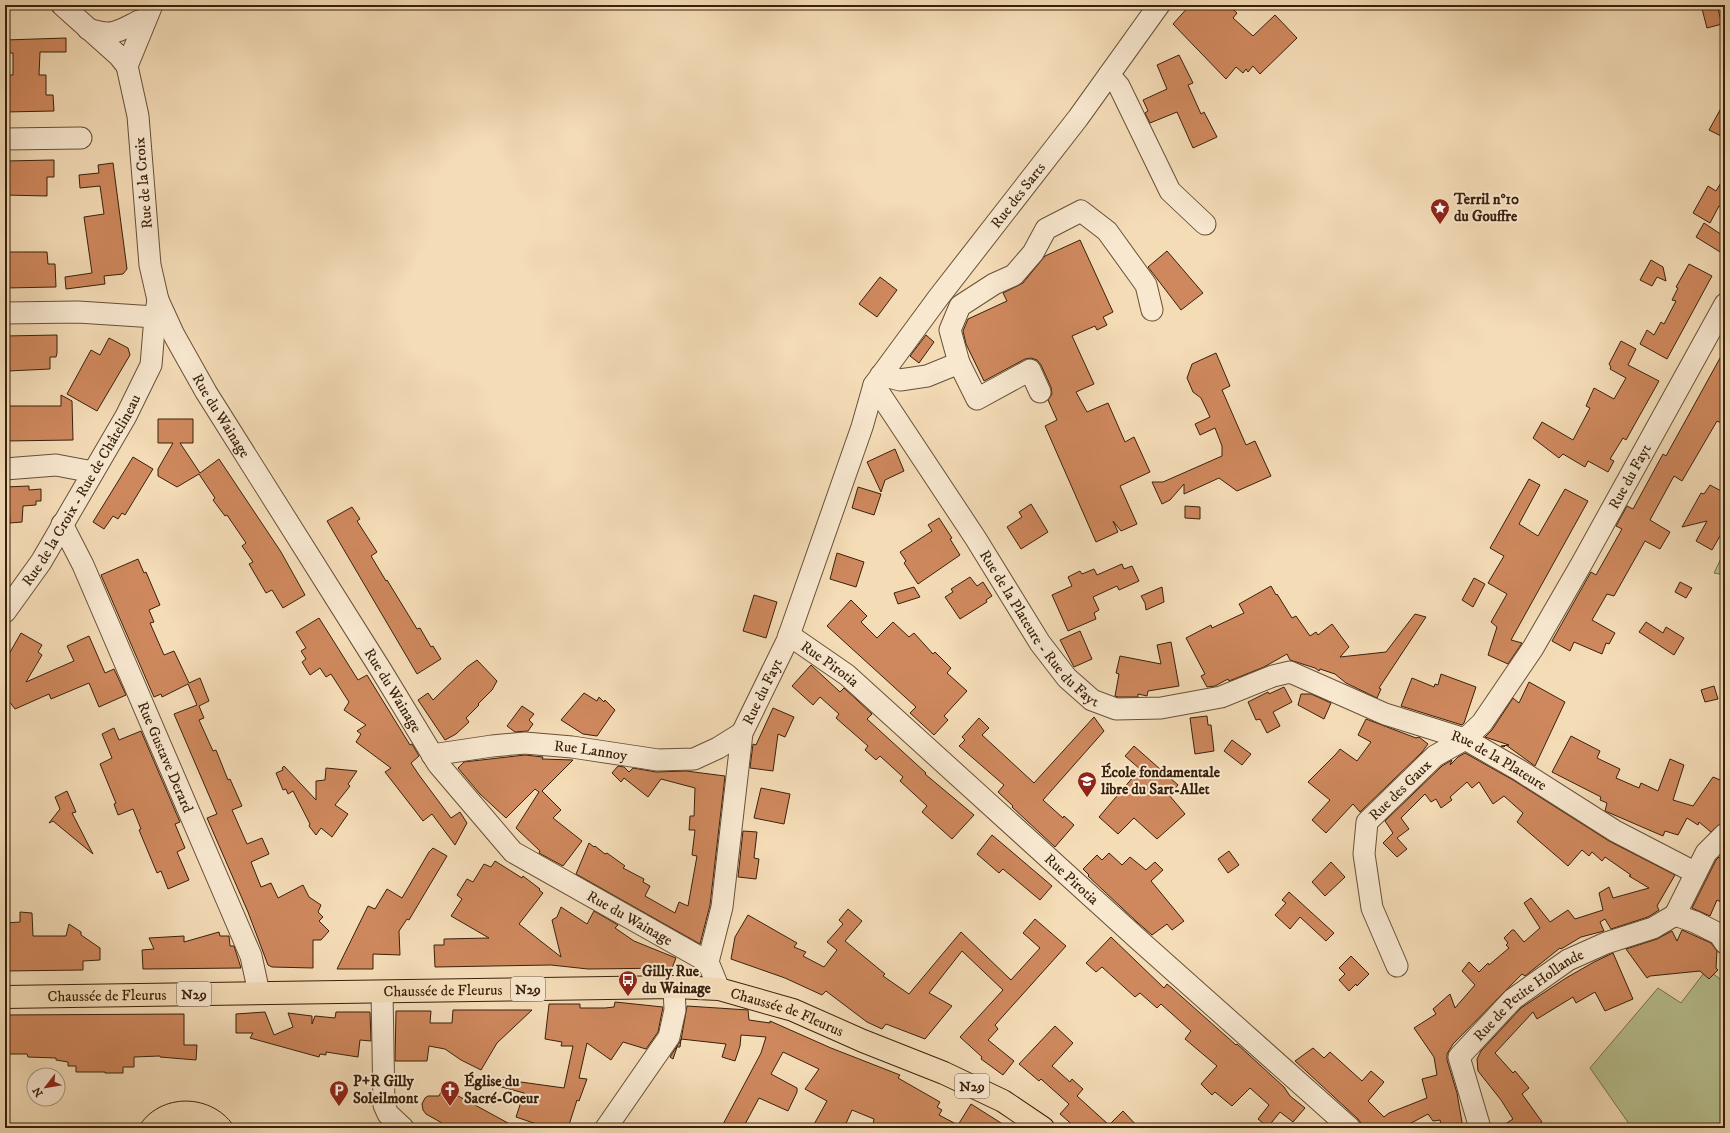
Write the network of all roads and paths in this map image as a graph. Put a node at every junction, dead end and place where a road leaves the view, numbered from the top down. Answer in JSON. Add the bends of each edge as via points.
{"nodes":[{"id":1,"x":62,"y":5,"type":"edge"},
{"id":2,"x":1159,"y":5,"type":"edge"},
{"id":3,"x":146,"y":10,"type":"edge"},
{"id":4,"x":88,"y":29,"type":"junction"},
{"id":5,"x":123,"y":61,"type":"junction"},
{"id":6,"x":1109,"y":75,"type":"junction"},
{"id":7,"x":81,"y":138,"type":"dead end"},
{"id":8,"x":5,"y":139,"type":"edge"},
{"id":9,"x":1205,"y":224,"type":"dead end"},
{"id":10,"x":1725,"y":304,"type":"edge"},
{"id":11,"x":157,"y":309,"type":"junction"},
{"id":12,"x":1152,"y":310,"type":"dead end"},
{"id":13,"x":5,"y":313,"type":"edge"},
{"id":14,"x":959,"y":363,"type":"junction"},
{"id":15,"x":151,"y":365,"type":"joint"},
{"id":16,"x":878,"y":380,"type":"junction"},
{"id":17,"x":1040,"y":392,"type":"dead end"},
{"id":18,"x":5,"y":469,"type":"edge"},
{"id":19,"x":93,"y":472,"type":"junction"},
{"id":20,"x":62,"y":524,"type":"junction"},
{"id":21,"x":5,"y":612,"type":"edge"},
{"id":22,"x":789,"y":635,"type":"junction"},
{"id":23,"x":1533,"y":648,"type":"joint"},
{"id":24,"x":1290,"y":672,"type":"joint"},
{"id":25,"x":742,"y":733,"type":"junction"},
{"id":26,"x":1466,"y":739,"type":"junction"},
{"id":27,"x":432,"y":755,"type":"junction"},
{"id":28,"x":1725,"y":834,"type":"edge"},
{"id":29,"x":1696,"y":873,"type":"junction"},
{"id":30,"x":1675,"y":915,"type":"junction"},
{"id":31,"x":1725,"y":944,"type":"edge"},
{"id":32,"x":708,"y":962,"type":"junction"},
{"id":33,"x":1398,"y":966,"type":"dead end"},
{"id":34,"x":674,"y":987,"type":"junction"},
{"id":35,"x":719,"y":989,"type":"junction"},
{"id":36,"x":382,"y":992,"type":"junction"},
{"id":37,"x":259,"y":993,"type":"junction"},
{"id":38,"x":5,"y":997,"type":"edge"},
{"id":39,"x":388,"y":1121,"type":"edge"},
{"id":40,"x":403,"y":1128,"type":"edge"},
{"id":41,"x":606,"y":1128,"type":"edge"},
{"id":42,"x":1043,"y":1128,"type":"edge"},
{"id":43,"x":1350,"y":1128,"type":"edge"},
{"id":44,"x":1480,"y":1128,"type":"edge"}],
"edges":[{"from":1,"to":4,"type":"street"},
{"from":2,"to":6,"type":"street","name":"Rue des Sarts"},
{"from":3,"to":4,"type":"street","via":[[114,33]]},
{"from":3,"to":5,"type":"street"},
{"from":4,"to":5,"type":"street"},
{"from":5,"to":11,"type":"street","name":"Rue de la Croix","via":[[138,116],[150,264]]},
{"from":6,"to":9,"type":"street","via":[[1119,86],[1170,191]]},
{"from":6,"to":16,"type":"street","name":"Rue des Sarts"},
{"from":7,"to":8,"type":"street"},
{"from":10,"to":23,"type":"street","name":"Rue du Fayt"},
{"from":11,"to":13,"type":"street"},
{"from":11,"to":15,"type":"street","name":"Rue de la Croix"},
{"from":11,"to":27,"type":"street","name":"Rue du Wainage"},
{"from":12,"to":14,"type":"street","via":[[1146,285],[1107,232],[1081,212],[1046,229],[1033,253],[1014,275],[994,284],[960,306],[950,330]]},
{"from":14,"to":16,"type":"street","via":[[927,376]]},
{"from":14,"to":17,"type":"street","via":[[977,399],[1030,370]]},
{"from":15,"to":19,"type":"street","name":"Rue de la Croix - Rue de Châtelineau","via":[[126,416]]},
{"from":16,"to":22,"type":"street","name":"Rue du Fayt"},
{"from":16,"to":24,"type":"street","name":"Rue de la Plateure - Rue du Fayt","via":[[1040,643],[1067,678],[1092,700],[1116,710],[1161,708],[1221,697],[1273,676]]},
{"from":18,"to":19,"type":"street","via":[[56,465]]},
{"from":19,"to":20,"type":"street","name":"Rue de la Croix - Rue de Châtelineau"},
{"from":20,"to":21,"type":"street","name":"Rue de la Croix - Rue de Châtelineau","via":[[41,562]]},
{"from":20,"to":37,"type":"street","name":"Rue Gustave Derard","via":[[83,565],[251,956]]},
{"from":22,"to":25,"type":"street","name":"Rue du Fayt"},
{"from":22,"to":43,"type":"street","name":"Rue Pirotia","via":[[847,675]]},
{"from":23,"to":26,"type":"street","name":"Rue des Gaux","via":[[1482,723]]},
{"from":24,"to":26,"type":"street","name":"Rue de la Plateure","via":[[1385,714]]},
{"from":25,"to":27,"type":"street","name":"Rue Lannoy","via":[[694,760],[658,760],[525,743]]},
{"from":25,"to":32,"type":"street","name":"Rue du Fayt","via":[[722,907]]},
{"from":26,"to":29,"type":"street","name":"Rue de la Plateure","via":[[1615,831]]},
{"from":26,"to":33,"type":"street","name":"Rue des Gaux","via":[[1436,756],[1367,822],[1364,854],[1372,908]]},
{"from":27,"to":32,"type":"street","name":"Rue du Wainage","via":[[513,852]]},
{"from":28,"to":29,"type":"street","via":[[1706,853]]},
{"from":29,"to":30,"type":"street"},
{"from":30,"to":31,"type":"street","via":[[1719,934]]},
{"from":30,"to":44,"type":"street","name":"Rue de Petite Hollande","via":[[1653,928],[1606,943],[1568,960],[1513,999],[1458,1057]]},
{"from":32,"to":35,"type":"street"},
{"from":34,"to":35,"type":"main road","name":"Chaussée de Fleurus","number":"N29"},
{"from":34,"to":36,"type":"main road","name":"Chaussée de Fleurus","number":"N29"},
{"from":34,"to":41,"type":"street","via":[[675,1010],[669,1037]]},
{"from":35,"to":42,"type":"main road","name":"Chaussée de Fleurus","number":"N29","via":[[793,1010],[944,1073],[1003,1101]]},
{"from":36,"to":37,"type":"main road","name":"Chaussée de Fleurus","number":"N29"},
{"from":36,"to":39,"type":"street","via":[[384,1105]]},
{"from":37,"to":38,"type":"main road","name":"Chaussée de Fleurus","number":"N29"},
{"from":39,"to":40,"type":"street"}]}
